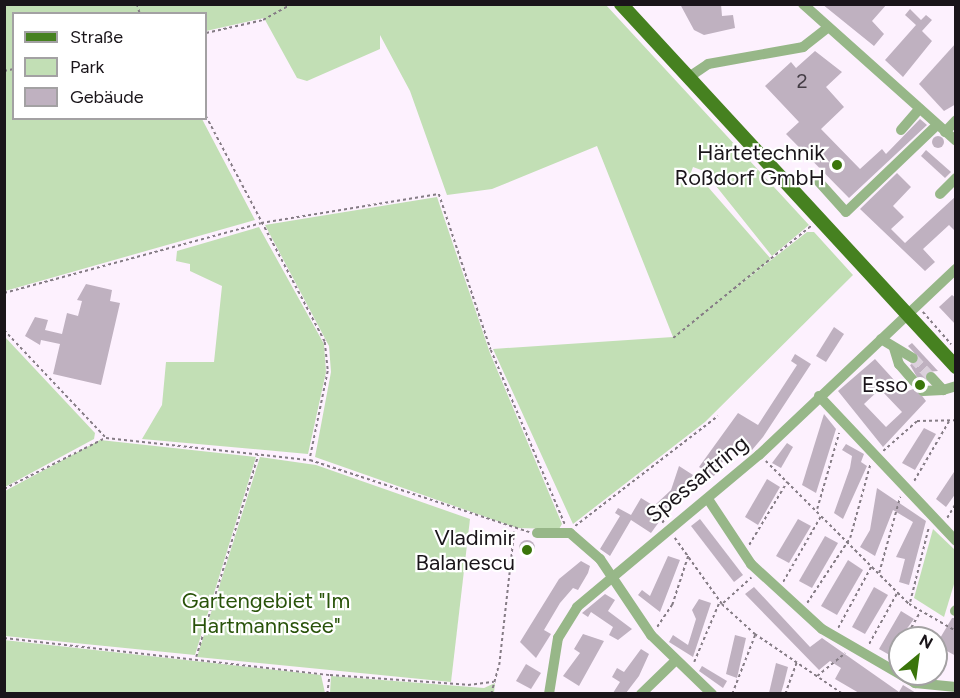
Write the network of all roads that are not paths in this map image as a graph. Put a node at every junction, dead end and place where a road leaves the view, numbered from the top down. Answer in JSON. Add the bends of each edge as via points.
{"nodes":[{"id":1,"x":621,"y":4,"type":"edge"},
{"id":2,"x":803,"y":4,"type":"edge"},
{"id":3,"x":827,"y":28,"type":"junction"},
{"id":4,"x":689,"y":77,"type":"junction"},
{"id":5,"x":919,"y":109,"type":"junction"},
{"id":6,"x":956,"y":120,"type":"edge"},
{"id":7,"x":941,"y":128,"type":"junction"},
{"id":8,"x":901,"y":130,"type":"dead end"},
{"id":9,"x":956,"y":141,"type":"edge"},
{"id":10,"x":956,"y":178,"type":"edge"},
{"id":11,"x":819,"y":182,"type":"dead end"},
{"id":12,"x":940,"y":194,"type":"dead end"},
{"id":13,"x":956,"y":269,"type":"edge"},
{"id":14,"x":907,"y":314,"type":"junction"},
{"id":15,"x":881,"y":339,"type":"junction"},
{"id":16,"x":894,"y":348,"type":"junction"},
{"id":17,"x":913,"y":358,"type":"tunnel mouth"},
{"id":18,"x":956,"y":367,"type":"edge"},
{"id":19,"x":931,"y":377,"type":"tunnel mouth"},
{"id":20,"x":914,"y":381,"type":"dead end"},
{"id":21,"x":956,"y":386,"type":"edge"},
{"id":22,"x":943,"y":390,"type":"junction"},
{"id":23,"x":923,"y":391,"type":"dead end"},
{"id":24,"x":819,"y":396,"type":"junction"},
{"id":25,"x":708,"y":499,"type":"junction"},
{"id":26,"x":537,"y":533,"type":"road end"},
{"id":27,"x":956,"y":542,"type":"edge"},
{"id":28,"x":613,"y":571,"type":"junction"},
{"id":29,"x":674,"y":662,"type":"junction"},
{"id":30,"x":956,"y":687,"type":"edge"},
{"id":31,"x":549,"y":693,"type":"edge"},
{"id":32,"x":641,"y":693,"type":"edge"},
{"id":33,"x":712,"y":693,"type":"edge"}],
"edges":[{"from":1,"to":4,"type":"main road"},
{"from":2,"to":3,"type":"street"},
{"from":3,"to":4,"type":"street","via":[[803,47],[708,64]]},
{"from":3,"to":5,"type":"street"},
{"from":4,"to":14,"type":"main road"},
{"from":5,"to":7,"type":"street"},
{"from":5,"to":8,"type":"street"},
{"from":6,"to":7,"type":"street"},
{"from":7,"to":9,"type":"street"},
{"from":7,"to":11,"type":"street","via":[[846,212]]},
{"from":10,"to":12,"type":"street"},
{"from":13,"to":14,"type":"street","name":"Spessartring"},
{"from":14,"to":15,"type":"street","name":"Spessartring"},
{"from":14,"to":18,"type":"main road"},
{"from":15,"to":16,"type":"street"},
{"from":15,"to":24,"type":"street","name":"Spessartring"},
{"from":16,"to":17,"type":"street"},
{"from":16,"to":20,"type":"street","via":[[899,364]]},
{"from":19,"to":22,"type":"street"},
{"from":21,"to":22,"type":"street"},
{"from":22,"to":23,"type":"street"},
{"from":24,"to":25,"type":"street","name":"Spessartring"},
{"from":24,"to":27,"type":"street"},
{"from":25,"to":28,"type":"street","name":"Spessartring","via":[[665,523]]},
{"from":25,"to":30,"type":"street","via":[[758,572],[801,613],[887,669],[926,686]]},
{"from":26,"to":28,"type":"street","via":[[570,533]]},
{"from":28,"to":29,"type":"street","via":[[651,635]]},
{"from":28,"to":31,"type":"street","name":"Spessartring","via":[[564,624]]},
{"from":29,"to":32,"type":"street"},
{"from":29,"to":33,"type":"street"}]}
